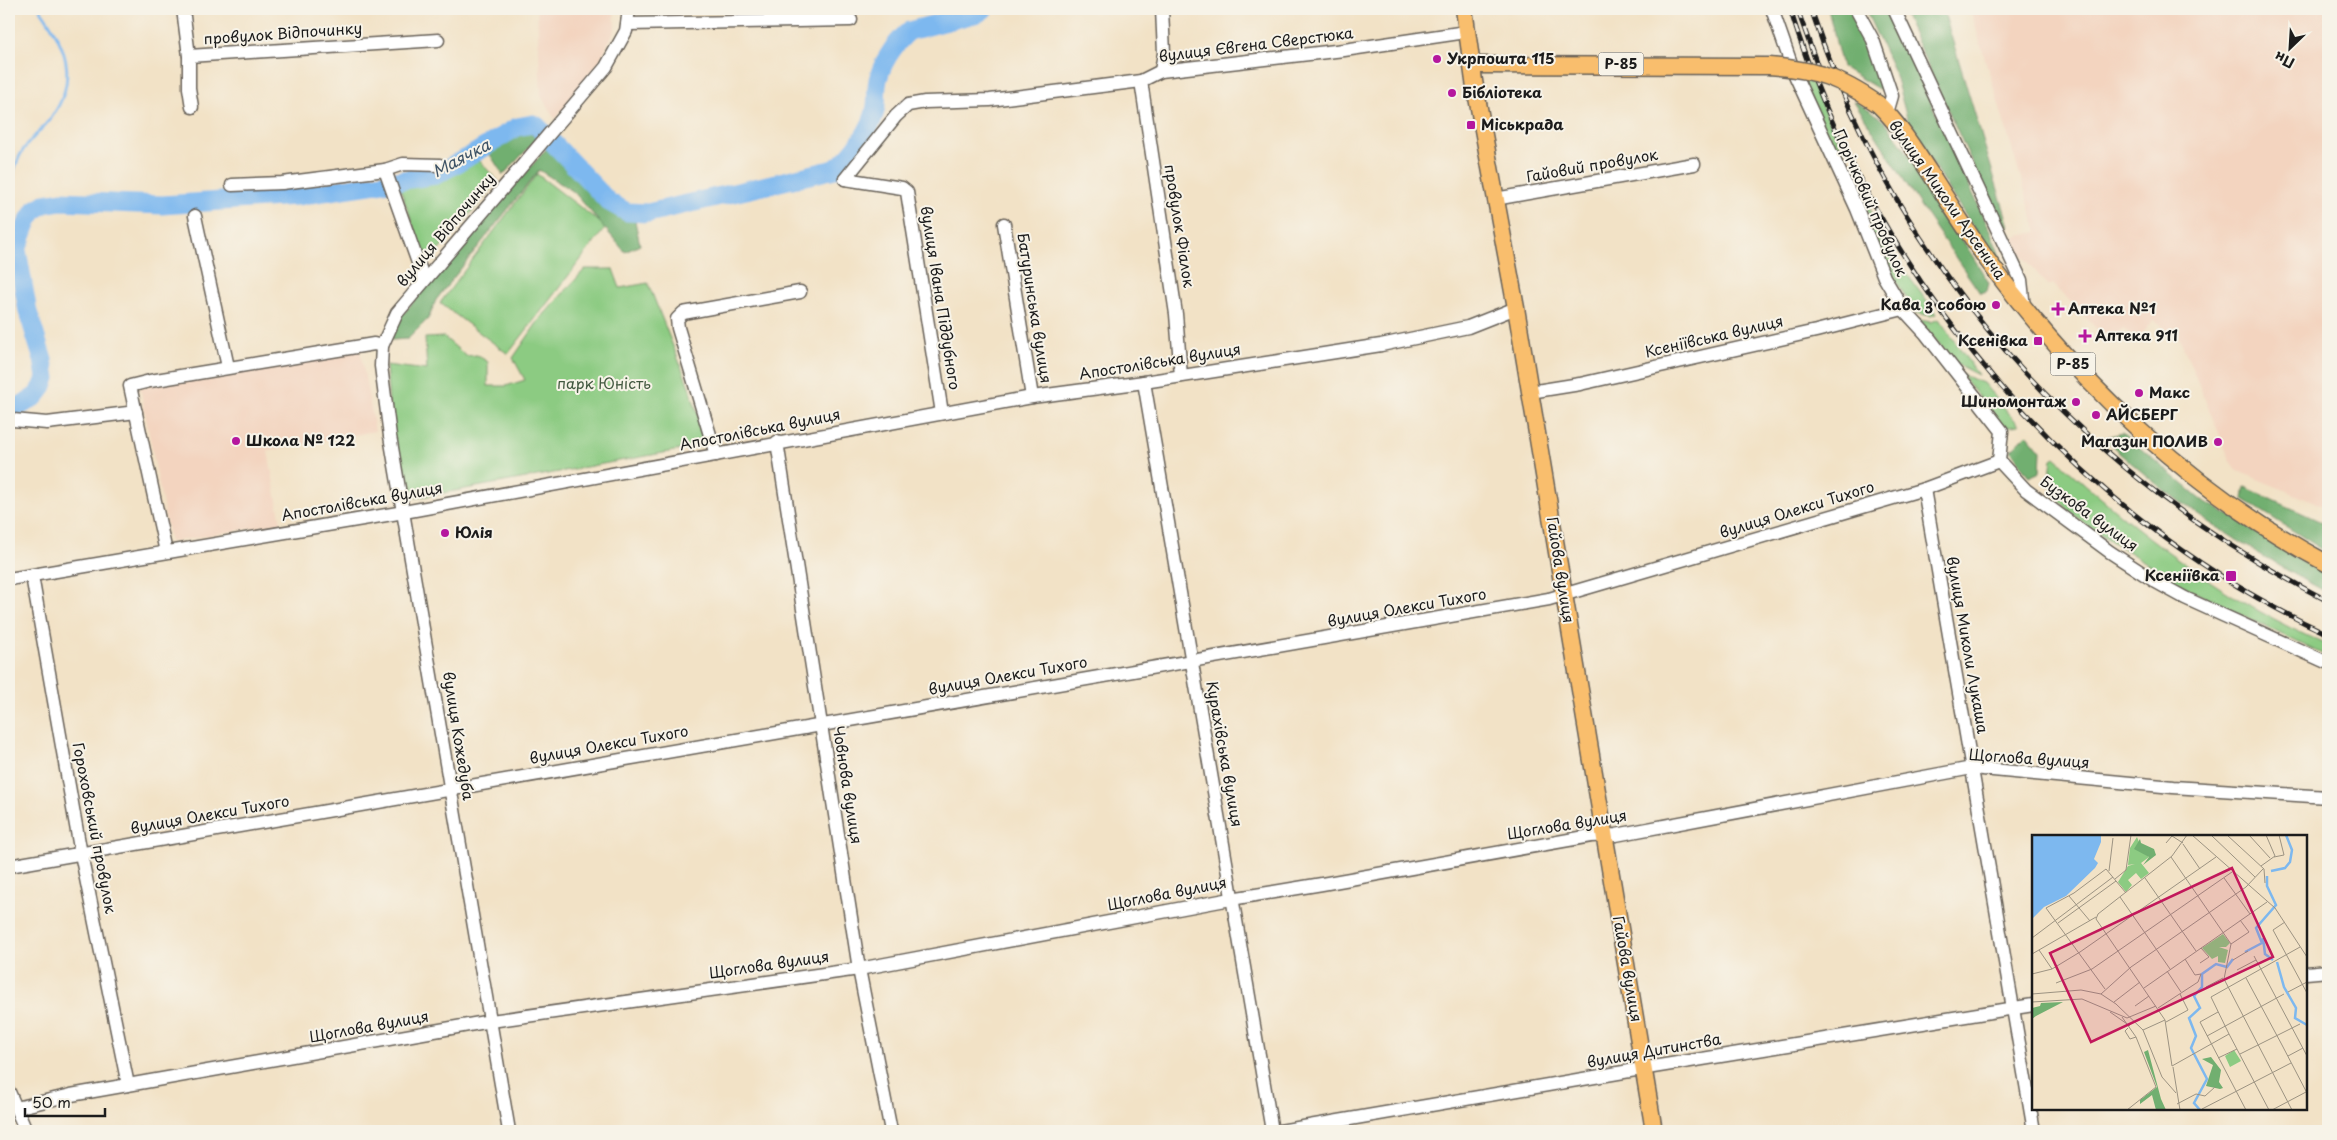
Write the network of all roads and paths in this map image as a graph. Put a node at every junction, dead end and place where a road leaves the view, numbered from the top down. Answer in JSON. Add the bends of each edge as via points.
{"nodes":[{"id":1,"x":183,"y":9,"type":"edge"},
{"id":2,"x":629,"y":9,"type":"edge"},
{"id":3,"x":1162,"y":9,"type":"edge"},
{"id":4,"x":1464,"y":9,"type":"edge"},
{"id":5,"x":1772,"y":9,"type":"edge"},
{"id":6,"x":1856,"y":9,"type":"edge"},
{"id":7,"x":1894,"y":9,"type":"edge"},
{"id":8,"x":852,"y":20,"type":"dead end"},
{"id":9,"x":628,"y":24,"type":"junction"},
{"id":10,"x":1466,"y":32,"type":"junction"},
{"id":11,"x":438,"y":40,"type":"dead end"},
{"id":12,"x":189,"y":56,"type":"junction"},
{"id":13,"x":1472,"y":64,"type":"junction"},
{"id":14,"x":1161,"y":71,"type":"junction"},
{"id":15,"x":1141,"y":80,"type":"junction"},
{"id":16,"x":192,"y":107,"type":"dead end"},
{"id":17,"x":1883,"y":108,"type":"junction"},
{"id":18,"x":1694,"y":164,"type":"dead end"},
{"id":19,"x":440,"y":165,"type":"dead end"},
{"id":20,"x":386,"y":174,"type":"junction"},
{"id":21,"x":845,"y":179,"type":"joint"},
{"id":22,"x":232,"y":185,"type":"dead end"},
{"id":23,"x":1495,"y":199,"type":"junction"},
{"id":24,"x":195,"y":216,"type":"dead end"},
{"id":25,"x":1004,"y":224,"type":"dead end"},
{"id":26,"x":426,"y":278,"type":"junction"},
{"id":27,"x":800,"y":292,"type":"dead end"},
{"id":28,"x":1516,"y":308,"type":"junction"},
{"id":29,"x":2024,"y":308,"type":"junction"},
{"id":30,"x":1903,"y":309,"type":"junction"},
{"id":31,"x":382,"y":346,"type":"junction"},
{"id":32,"x":228,"y":367,"type":"junction"},
{"id":33,"x":1181,"y":376,"type":"junction"},
{"id":34,"x":1144,"y":382,"type":"junction"},
{"id":35,"x":1530,"y":392,"type":"junction"},
{"id":36,"x":1032,"y":397,"type":"junction"},
{"id":37,"x":136,"y":412,"type":"junction"},
{"id":38,"x":942,"y":413,"type":"junction"},
{"id":39,"x":13,"y":420,"type":"dead end"},
{"id":40,"x":777,"y":442,"type":"junction"},
{"id":41,"x":716,"y":455,"type":"junction"},
{"id":42,"x":1999,"y":461,"type":"junction"},
{"id":43,"x":1924,"y":489,"type":"junction"},
{"id":44,"x":404,"y":512,"type":"junction"},
{"id":45,"x":166,"y":552,"type":"junction"},
{"id":46,"x":2328,"y":564,"type":"edge"},
{"id":47,"x":32,"y":576,"type":"junction"},
{"id":48,"x":9,"y":579,"type":"edge"},
{"id":49,"x":1564,"y":596,"type":"junction"},
{"id":50,"x":1192,"y":662,"type":"junction"},
{"id":51,"x":2328,"y":663,"type":"edge"},
{"id":52,"x":822,"y":725,"type":"junction"},
{"id":53,"x":1972,"y":768,"type":"junction"},
{"id":54,"x":450,"y":790,"type":"junction"},
{"id":55,"x":2328,"y":797,"type":"edge"},
{"id":56,"x":1604,"y":836,"type":"junction"},
{"id":57,"x":81,"y":854,"type":"junction"},
{"id":58,"x":9,"y":866,"type":"edge"},
{"id":59,"x":1231,"y":899,"type":"junction"},
{"id":60,"x":859,"y":969,"type":"junction"},
{"id":61,"x":2328,"y":972,"type":"edge"},
{"id":62,"x":2307,"y":974,"type":"edge"},
{"id":63,"x":2032,"y":1005,"type":"edge"},
{"id":64,"x":2014,"y":1007,"type":"junction"},
{"id":65,"x":491,"y":1021,"type":"junction"},
{"id":66,"x":1642,"y":1069,"type":"junction"},
{"id":67,"x":128,"y":1085,"type":"junction"},
{"id":68,"x":9,"y":1092,"type":"edge"},
{"id":69,"x":16,"y":1108,"type":"junction"},
{"id":70,"x":26,"y":1131,"type":"edge"},
{"id":71,"x":509,"y":1131,"type":"edge"},
{"id":72,"x":890,"y":1131,"type":"edge"},
{"id":73,"x":1272,"y":1131,"type":"edge"},
{"id":74,"x":1280,"y":1131,"type":"edge"},
{"id":75,"x":1654,"y":1131,"type":"edge"},
{"id":76,"x":2034,"y":1131,"type":"edge"}],
"edges":[{"from":1,"to":12,"type":"street"},
{"from":2,"to":9,"type":"street","name":"вулиця Відпочинку"},
{"from":3,"to":14,"type":"street","via":[[1164,53]]},
{"from":4,"to":10,"type":"main road","name":"Гайова вулиця"},
{"from":5,"to":30,"type":"street","name":"Порічковий провулок","via":[[1795,75],[1857,209],[1884,277]]},
{"from":6,"to":17,"type":"street","via":[[1873,40],[1892,96]]},
{"from":7,"to":29,"type":"street","via":[[2020,280]]},
{"from":8,"to":9,"type":"street"},
{"from":9,"to":26,"type":"street","name":"вулиця Відпочинку","via":[[606,67]]},
{"from":10,"to":13,"type":"main road","name":"Гайова вулиця"},
{"from":10,"to":14,"type":"street","name":"вулиця Євгена Сверстюка"},
{"from":11,"to":12,"type":"street","name":"провулок Відпочинку"},
{"from":12,"to":16,"type":"street"},
{"from":13,"to":17,"type":"main road","name":"вулиця Миколи Арсенича","number":"Р-85","bridge":true,"via":[[1802,69],[1828,76],[1853,88]]},
{"from":13,"to":23,"type":"main road","name":"Гайова вулиця"},
{"from":14,"to":15,"type":"street","name":"вулиця Євгена Сверстюка"},
{"from":15,"to":21,"type":"street","name":"вулиця Євгена Сверстюка","via":[[990,100],[908,105]]},
{"from":15,"to":33,"type":"street","name":"провулок Фіалок","via":[[1176,314]]},
{"from":17,"to":29,"type":"main road","name":"вулиця Миколи Арсенича","number":"Р-85"},
{"from":18,"to":23,"type":"street","name":"Гайовий провулок"},
{"from":19,"to":20,"type":"street","via":[[403,164]]},
{"from":20,"to":22,"type":"street"},
{"from":20,"to":26,"type":"street"},
{"from":21,"to":38,"type":"street","name":"вулиця Івана Піддубного","via":[[902,188],[907,192]]},
{"from":23,"to":28,"type":"main road","name":"Гайова вулиця"},
{"from":24,"to":32,"type":"street"},
{"from":25,"to":36,"type":"street","name":"Батуринська вулиця"},
{"from":26,"to":31,"type":"street","name":"вулиця Відпочинку","via":[[397,313]]},
{"from":27,"to":41,"type":"street","via":[[683,313],[678,319]]},
{"from":28,"to":33,"type":"street","name":"Апостолівська вулиця","via":[[1468,327],[1381,345]]},
{"from":28,"to":35,"type":"main road","name":"Гайова вулиця"},
{"from":29,"to":46,"type":"main road","name":"вулиця Миколи Арсенича","number":"Р-85","via":[[2068,360],[2164,453],[2228,501]]},
{"from":30,"to":35,"type":"street","name":"Ксеніївська вулиця","via":[[1580,384]]},
{"from":30,"to":42,"type":"street","name":"Порічковий провулок","via":[[2002,431]]},
{"from":31,"to":32,"type":"street","via":[[374,344]]},
{"from":31,"to":44,"type":"street","name":"вулиця Кожедуба","via":[[381,366],[390,436]]},
{"from":32,"to":37,"type":"street","via":[[130,386]]},
{"from":33,"to":34,"type":"street","name":"Апостолівська вулиця"},
{"from":34,"to":36,"type":"street","name":"Апостолівська вулиця"},
{"from":34,"to":50,"type":"street","name":"Курахівська вулиця"},
{"from":35,"to":49,"type":"main road","name":"Гайова вулиця"},
{"from":36,"to":38,"type":"street","name":"Апостолівська вулиця"},
{"from":37,"to":39,"type":"street","via":[[47,423]]},
{"from":37,"to":45,"type":"street"},
{"from":38,"to":40,"type":"street","name":"Апостолівська вулиця"},
{"from":40,"to":41,"type":"street","name":"Апостолівська вулиця"},
{"from":40,"to":52,"type":"street","name":"Човнова вулиця"},
{"from":41,"to":44,"type":"street","name":"Апостолівська вулиця"},
{"from":42,"to":43,"type":"street","name":"вулиця Олекси Тихого"},
{"from":42,"to":51,"type":"street","name":"Бузкова вулиця","via":[[2026,490],[2156,582]]},
{"from":43,"to":49,"type":"street","name":"вулиця Олекси Тихого"},
{"from":43,"to":53,"type":"street","name":"вулиця Миколи Лукаша"},
{"from":44,"to":45,"type":"street","name":"Апостолівська вулиця"},
{"from":44,"to":54,"type":"street","name":"вулиця Кожедуба"},
{"from":45,"to":47,"type":"street","name":"Апостолівська вулиця"},
{"from":47,"to":48,"type":"street","name":"Апостолівська вулиця"},
{"from":47,"to":57,"type":"street","name":"Гороховський провулок"},
{"from":49,"to":50,"type":"street","name":"вулиця Олекси Тихого"},
{"from":49,"to":56,"type":"main road","name":"Гайова вулиця"},
{"from":50,"to":52,"type":"street","name":"вулиця Олекси Тихого"},
{"from":50,"to":59,"type":"street","name":"Курахівська вулиця"},
{"from":52,"to":54,"type":"street","name":"вулиця Олекси Тихого"},
{"from":52,"to":60,"type":"street","name":"Човнова вулиця"},
{"from":53,"to":55,"type":"street","name":"Щоглова вулиця","via":[[2173,787]]},
{"from":53,"to":56,"type":"street","name":"Щоглова вулиця"},
{"from":53,"to":64,"type":"street","name":"вулиця Миколи Лукаша"},
{"from":54,"to":57,"type":"street","name":"вулиця Олекси Тихого"},
{"from":54,"to":65,"type":"street","name":"вулиця Кожедуба"},
{"from":56,"to":59,"type":"street","name":"Щоглова вулиця"},
{"from":56,"to":66,"type":"main road","name":"Гайова вулиця"},
{"from":57,"to":58,"type":"street","name":"вулиця Олекси Тихого"},
{"from":57,"to":67,"type":"street","name":"Гороховський провулок"},
{"from":59,"to":60,"type":"street","name":"Щоглова вулиця"},
{"from":59,"to":73,"type":"street","name":"Курахівська вулиця"},
{"from":60,"to":65,"type":"street","name":"Щоглова вулиця"},
{"from":60,"to":72,"type":"street","name":"Човнова вулиця"},
{"from":61,"to":62,"type":"street"},
{"from":63,"to":64,"type":"street","name":"вулиця Дитинства"},
{"from":64,"to":66,"type":"street","name":"вулиця Дитинства"},
{"from":64,"to":76,"type":"street","name":"вулиця Миколи Лукаша"},
{"from":65,"to":67,"type":"street","name":"Щоглова вулиця"},
{"from":65,"to":71,"type":"street","name":"вулиця Кожедуба"},
{"from":66,"to":74,"type":"street","name":"вулиця Дитинства"},
{"from":66,"to":75,"type":"main road","name":"Гайова вулиця"},
{"from":67,"to":69,"type":"street","name":"Щоглова вулиця"},
{"from":68,"to":69,"type":"street"},
{"from":69,"to":70,"type":"street"}]}
